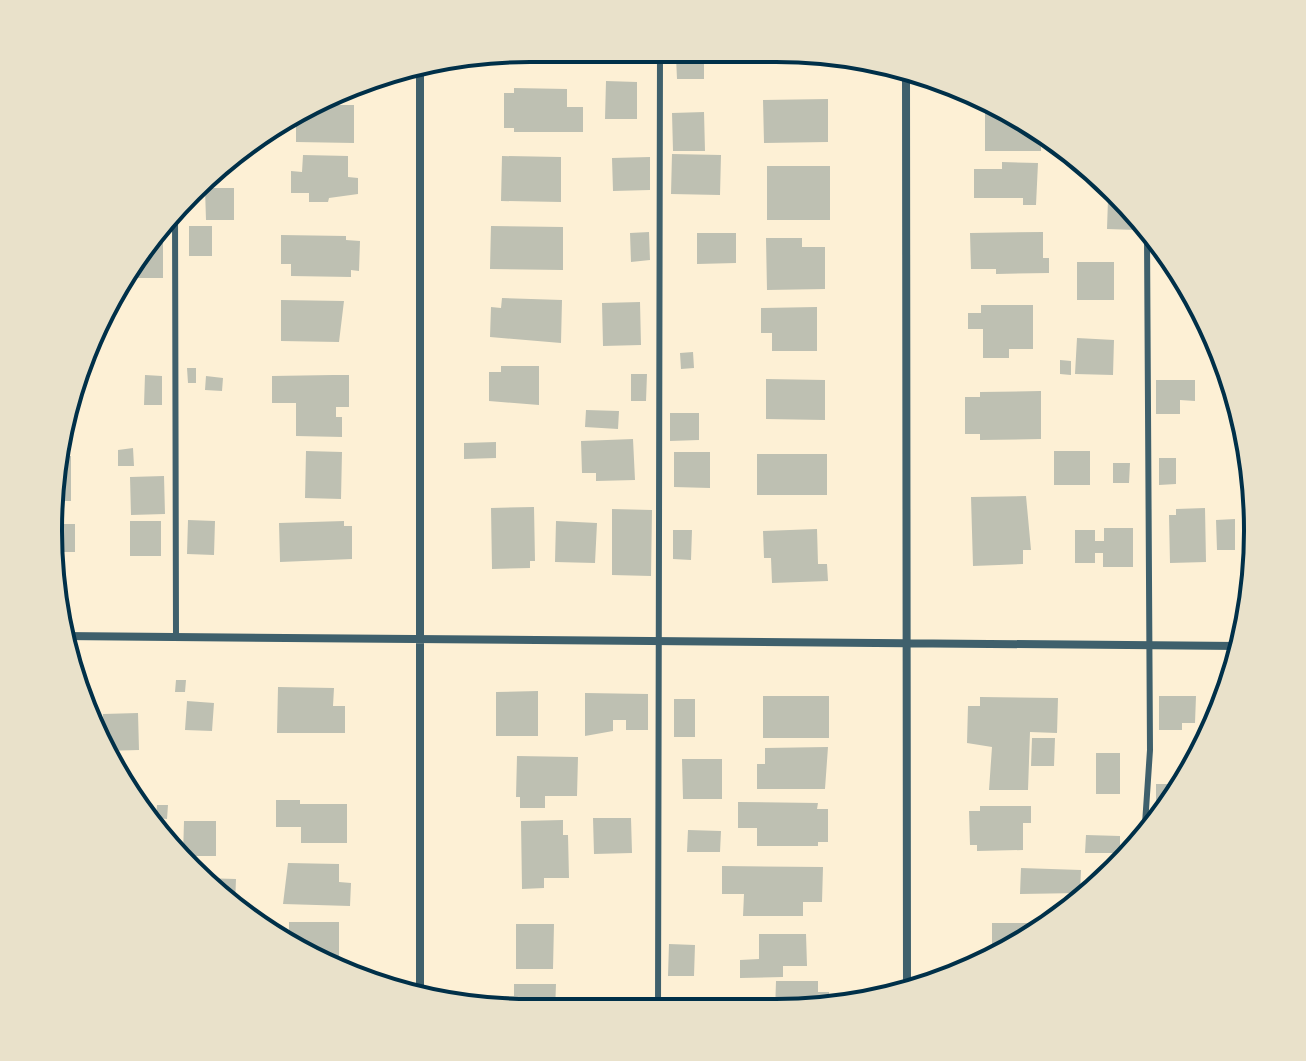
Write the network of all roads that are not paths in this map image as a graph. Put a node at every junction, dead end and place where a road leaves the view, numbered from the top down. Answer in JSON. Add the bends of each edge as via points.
{"nodes":[{"id":1,"x":660,"y":62,"type":"edge"},
{"id":2,"x":420,"y":75,"type":"edge"},
{"id":3,"x":906,"y":81,"type":"edge"},
{"id":4,"x":175,"y":226,"type":"edge"},
{"id":5,"x":1147,"y":245,"type":"edge"},
{"id":6,"x":74,"y":636,"type":"edge"},
{"id":7,"x":176,"y":637,"type":"junction"},
{"id":8,"x":420,"y":639,"type":"junction"},
{"id":9,"x":658,"y":641,"type":"junction"},
{"id":10,"x":906,"y":644,"type":"junction"},
{"id":11,"x":1146,"y":646,"type":"junction"},
{"id":12,"x":1229,"y":646,"type":"edge"},
{"id":13,"x":1145,"y":818,"type":"edge"},
{"id":14,"x":907,"y":980,"type":"edge"},
{"id":15,"x":420,"y":986,"type":"edge"},
{"id":16,"x":658,"y":999,"type":"edge"}],
"edges":[{"from":1,"to":9,"type":"lane"},
{"from":2,"to":8,"type":"street"},
{"from":3,"to":10,"type":"street"},
{"from":4,"to":7,"type":"lane"},
{"from":5,"to":11,"type":"lane"},
{"from":6,"to":7,"type":"street"},
{"from":7,"to":8,"type":"street"},
{"from":8,"to":9,"type":"street"},
{"from":8,"to":15,"type":"street"},
{"from":9,"to":10,"type":"street"},
{"from":9,"to":16,"type":"lane"},
{"from":10,"to":11,"type":"street"},
{"from":10,"to":14,"type":"street"},
{"from":11,"to":12,"type":"street"},
{"from":11,"to":13,"type":"lane","via":[[1150,750]]}]}
